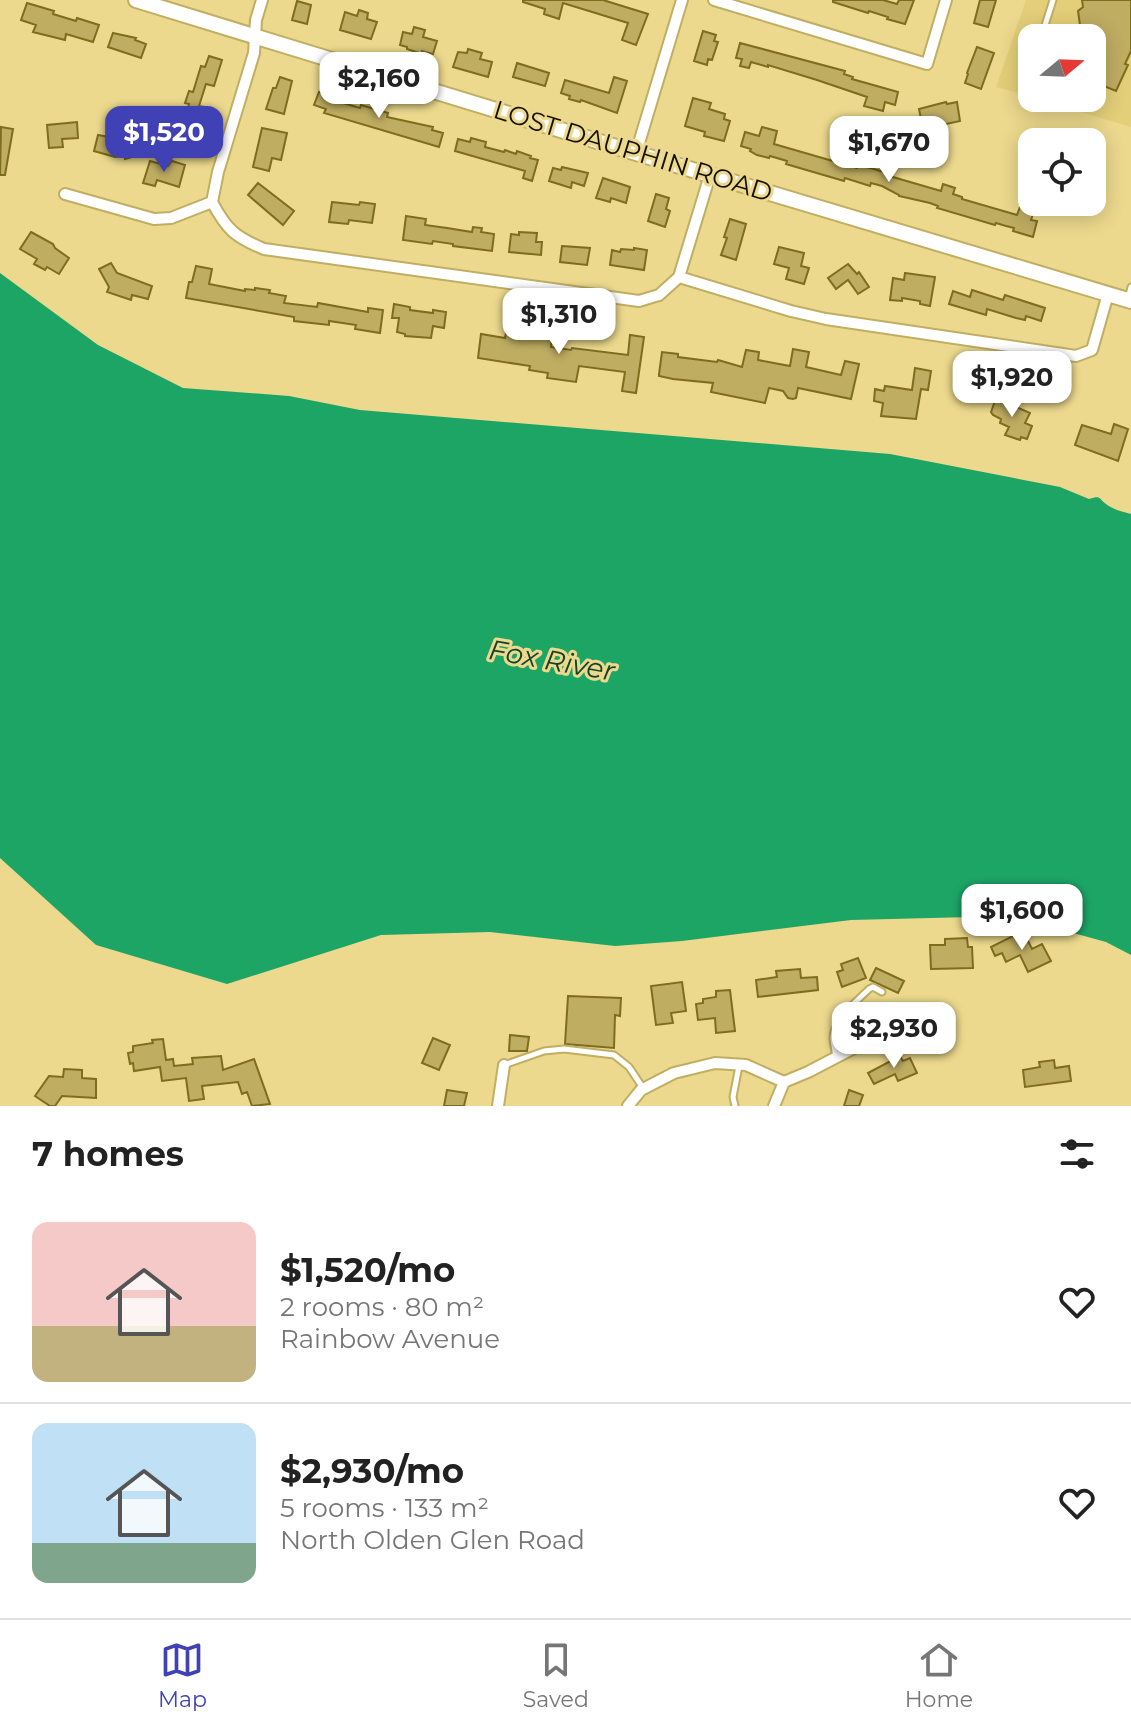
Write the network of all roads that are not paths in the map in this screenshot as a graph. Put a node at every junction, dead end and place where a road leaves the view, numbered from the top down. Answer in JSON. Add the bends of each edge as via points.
{"nodes":[{"id":1,"x":136,"y":0,"type":"edge"},
{"id":2,"x":262,"y":0,"type":"edge"},
{"id":3,"x":682,"y":0,"type":"edge"},
{"id":4,"x":714,"y":0,"type":"edge"},
{"id":5,"x":946,"y":0,"type":"edge"},
{"id":6,"x":1053,"y":0,"type":"edge"},
{"id":7,"x":1045,"y":24,"type":"edge"},
{"id":8,"x":255,"y":36,"type":"junction"},
{"id":9,"x":636,"y":153,"type":"junction"},
{"id":10,"x":710,"y":175,"type":"junction"},
{"id":11,"x":65,"y":194,"type":"dead end"},
{"id":12,"x":212,"y":202,"type":"junction"},
{"id":13,"x":679,"y":277,"type":"junction"},
{"id":14,"x":1108,"y":294,"type":"junction"},
{"id":15,"x":1130,"y":296,"type":"edge"},
{"id":16,"x":882,"y":992,"type":"dead end"},
{"id":17,"x":929,"y":1009,"type":"dead end"},
{"id":18,"x":836,"y":1058,"type":"junction"},
{"id":19,"x":504,"y":1065,"type":"joint"},
{"id":20,"x":739,"y":1065,"type":"junction"},
{"id":21,"x":784,"y":1082,"type":"junction"},
{"id":22,"x":643,"y":1089,"type":"junction"},
{"id":23,"x":498,"y":1106,"type":"edge"},
{"id":24,"x":628,"y":1106,"type":"edge"},
{"id":25,"x":735,"y":1106,"type":"edge"},
{"id":26,"x":774,"y":1106,"type":"edge"}],
"edges":[{"from":1,"to":8,"type":"street","name":"LOST DAUPHIN ROAD"},
{"from":2,"to":8,"type":"street"},
{"from":3,"to":9,"type":"street"},
{"from":4,"to":5,"type":"street","via":[[927,64]]},
{"from":6,"to":7,"type":"lane"},
{"from":8,"to":9,"type":"street","name":"LOST DAUPHIN ROAD"},
{"from":8,"to":12,"type":"street"},
{"from":9,"to":10,"type":"street","name":"LOST DAUPHIN ROAD"},
{"from":10,"to":13,"type":"street"},
{"from":10,"to":14,"type":"street","name":"LOST DAUPHIN ROAD"},
{"from":11,"to":12,"type":"street","via":[[154,219]]},
{"from":12,"to":13,"type":"street","via":[[222,222],[240,239],[264,249],[639,301],[659,295]]},
{"from":13,"to":14,"type":"street","via":[[826,319],[1076,356],[1092,350]]},
{"from":14,"to":15,"type":"street","name":"LOST DAUPHIN ROAD"},
{"from":16,"to":18,"type":"lane","via":[[869,989],[840,1021],[833,1040]]},
{"from":17,"to":18,"type":"street"},
{"from":18,"to":21,"type":"street"},
{"from":19,"to":22,"type":"lane","via":[[564,1049],[614,1055]]},
{"from":19,"to":23,"type":"street"},
{"from":20,"to":21,"type":"street"},
{"from":20,"to":22,"type":"street","via":[[715,1063],[674,1073]]},
{"from":20,"to":25,"type":"lane"},
{"from":21,"to":26,"type":"street"},
{"from":22,"to":24,"type":"street"}]}
